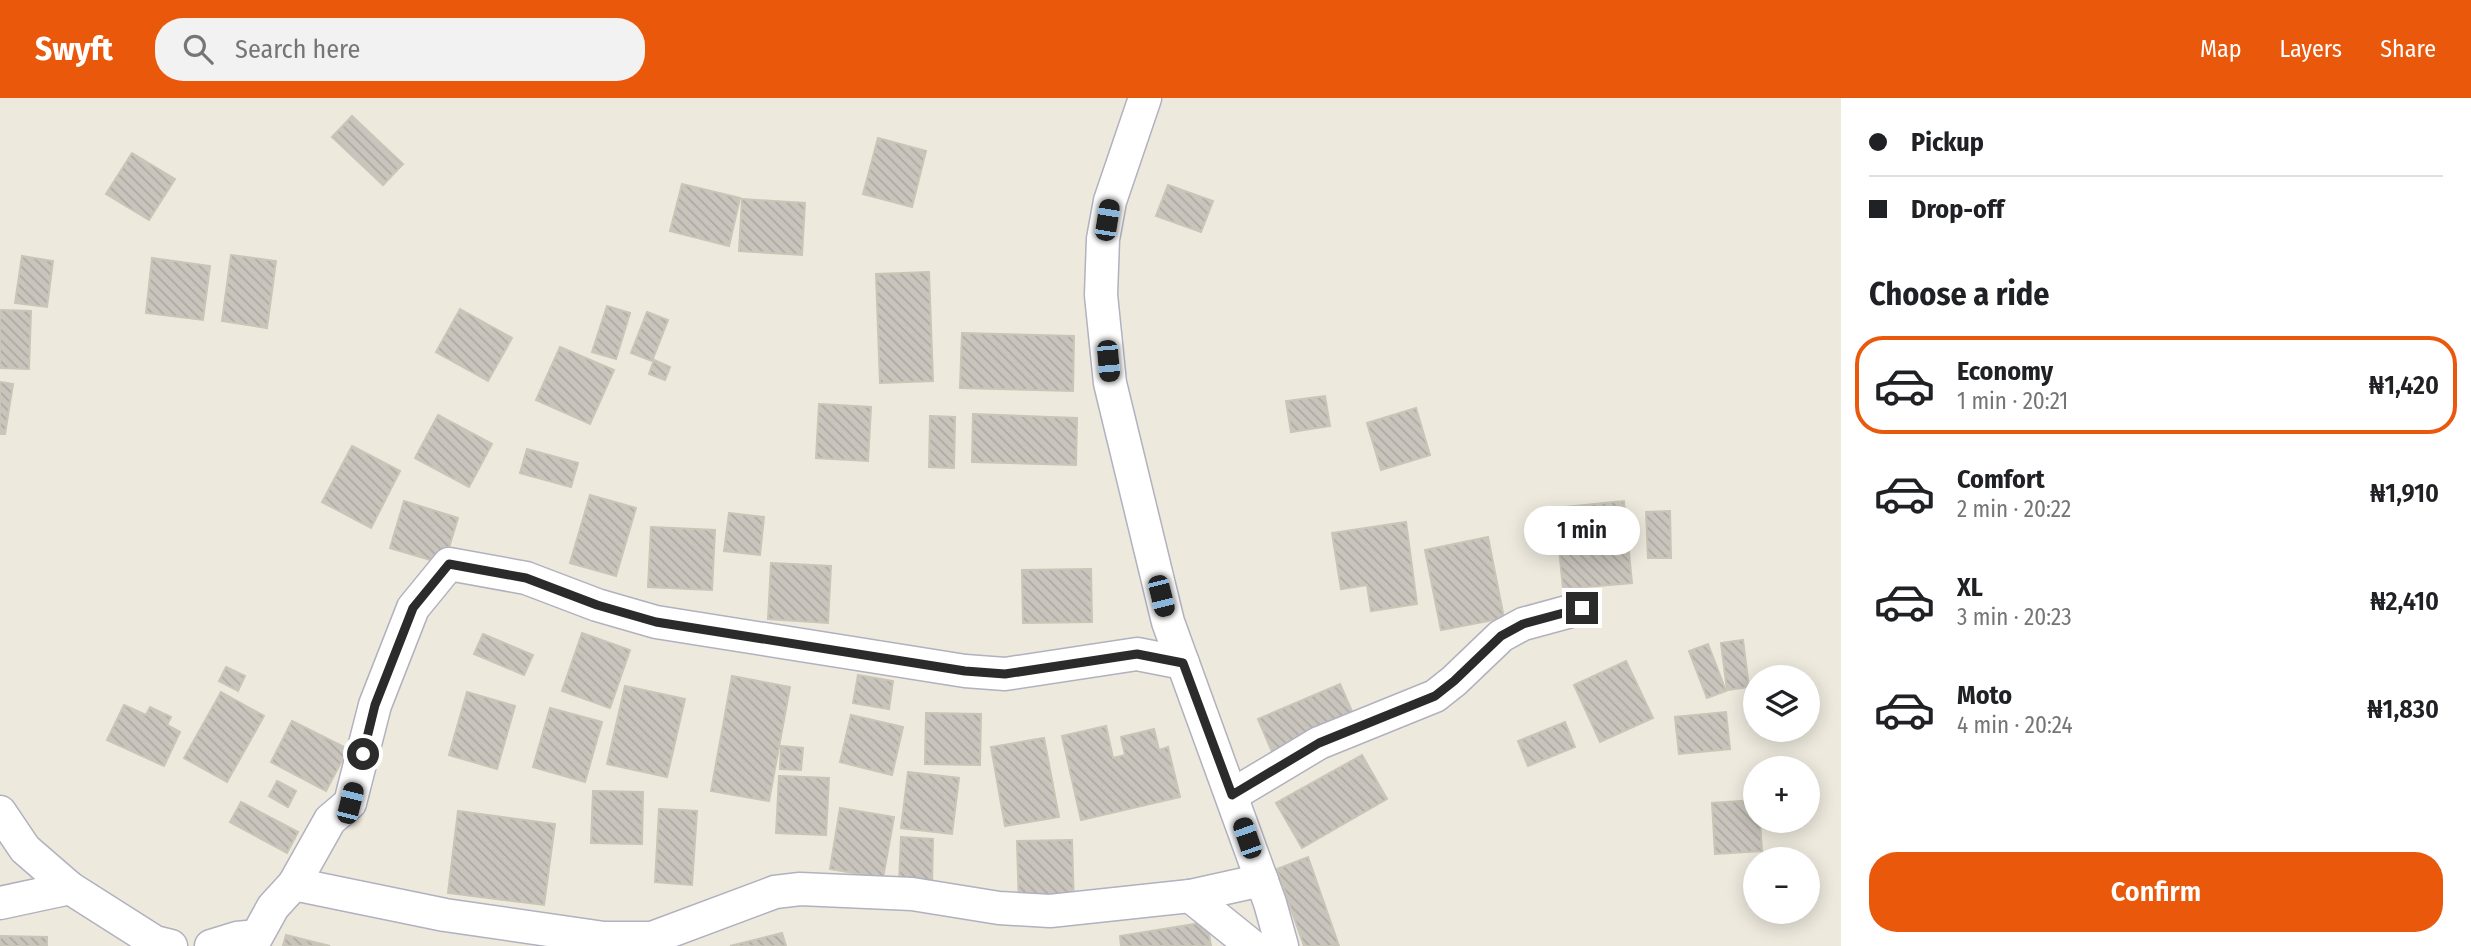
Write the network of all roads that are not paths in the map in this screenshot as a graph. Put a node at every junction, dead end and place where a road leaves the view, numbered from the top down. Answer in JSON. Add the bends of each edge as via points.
{"nodes":[{"id":1,"x":1145,"y":98,"type":"edge"},
{"id":2,"x":1582,"y":608,"type":"dead end"},
{"id":3,"x":1183,"y":663,"type":"junction"},
{"id":4,"x":1232,"y":795,"type":"junction"},
{"id":5,"x":0,"y":812,"type":"edge"},
{"id":6,"x":1262,"y":880,"type":"junction"},
{"id":7,"x":294,"y":884,"type":"junction"},
{"id":8,"x":70,"y":888,"type":"junction"},
{"id":9,"x":1190,"y":896,"type":"junction"},
{"id":10,"x":0,"y":904,"type":"edge"},
{"id":11,"x":254,"y":941,"type":"edge"},
{"id":12,"x":652,"y":942,"type":"edge"},
{"id":13,"x":171,"y":946,"type":"edge"},
{"id":14,"x":211,"y":946,"type":"edge"},
{"id":15,"x":1252,"y":946,"type":"edge"},
{"id":16,"x":1282,"y":946,"type":"edge"}],
"edges":[{"from":1,"to":3,"type":"street","via":[[1110,201],[1101,295],[1110,383],[1168,622]]},
{"from":2,"to":4,"type":"street","via":[[1523,624],[1501,636],[1435,696],[1319,743]]},
{"from":3,"to":4,"type":"street"},
{"from":3,"to":7,"type":"street","via":[[1137,654],[1005,674],[965,671],[656,622],[526,578],[449,564],[413,608],[375,705],[350,803],[330,820]]},
{"from":4,"to":6,"type":"street"},
{"from":5,"to":8,"type":"street","via":[[25,849]]},
{"from":6,"to":9,"type":"street"},
{"from":6,"to":16,"type":"street"},
{"from":7,"to":11,"type":"street","via":[[273,907]]},
{"from":7,"to":12,"type":"street","via":[[472,919]]},
{"from":8,"to":10,"type":"street"},
{"from":8,"to":13,"type":"street","via":[[155,942]]},
{"from":9,"to":12,"type":"street","via":[[1050,911],[912,894],[800,889],[775,892]]},
{"from":9,"to":15,"type":"street"},
{"from":11,"to":14,"type":"street","via":[[237,938]]}]}
